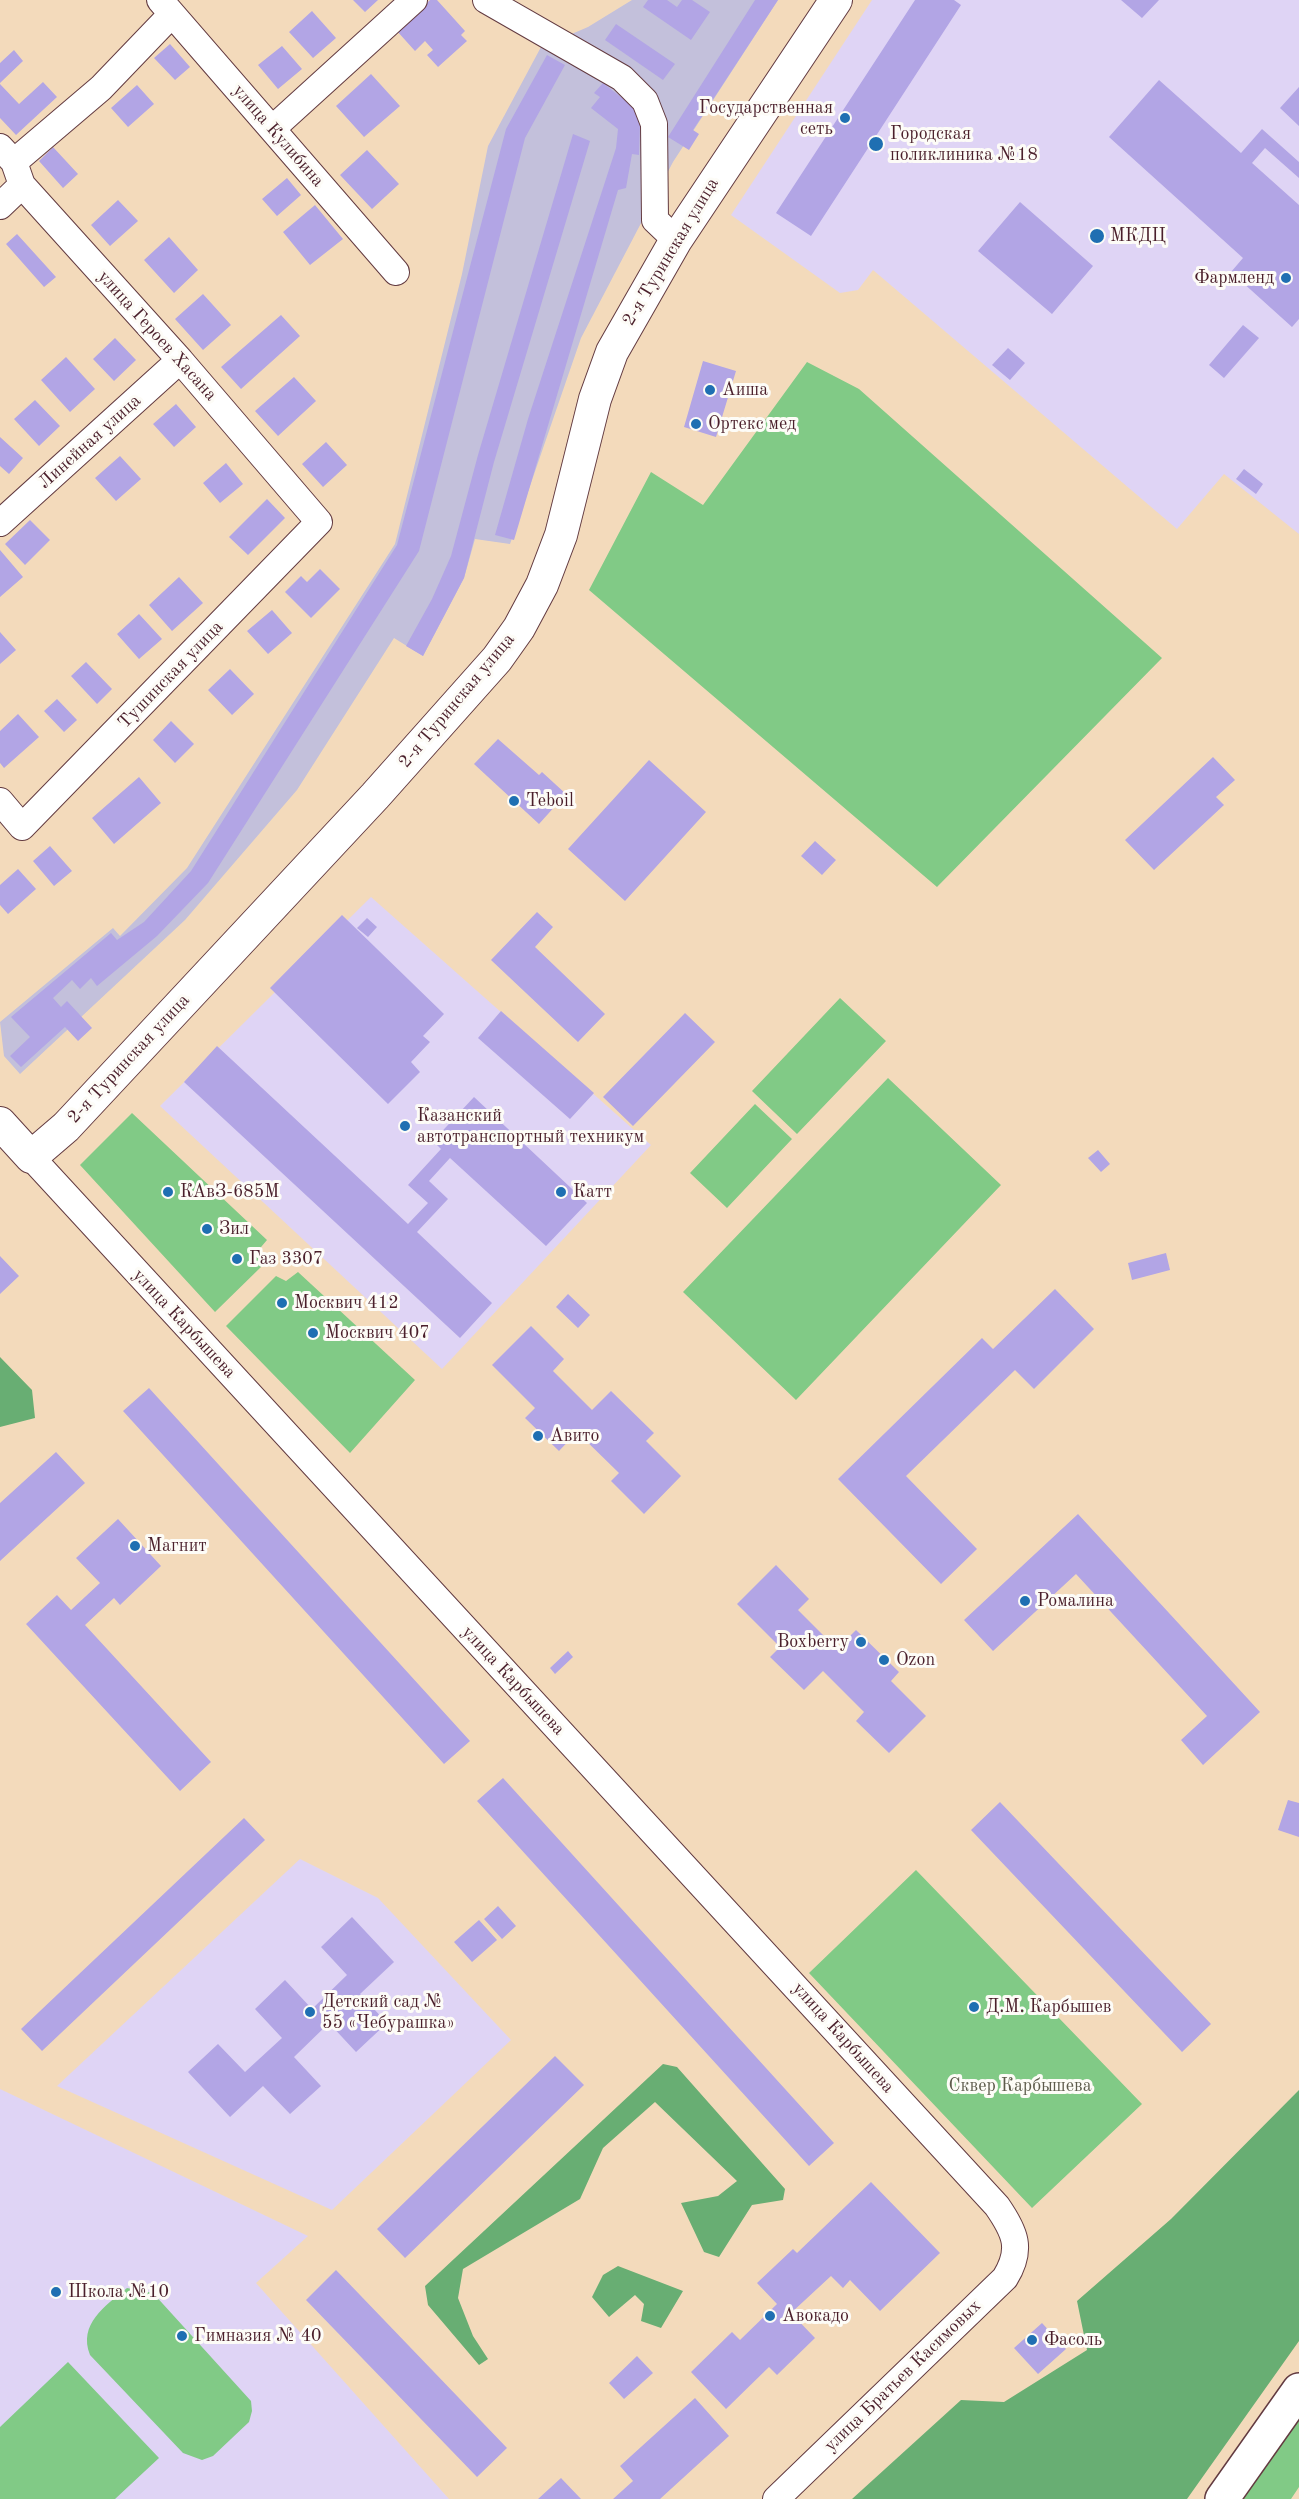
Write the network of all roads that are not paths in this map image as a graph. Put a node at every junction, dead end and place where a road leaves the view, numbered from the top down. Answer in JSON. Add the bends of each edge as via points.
{"nodes":[{"id":1,"x":414,"y":0,"type":"edge"},
{"id":2,"x":486,"y":0,"type":"edge"},
{"id":3,"x":836,"y":0,"type":"edge"},
{"id":4,"x":166,"y":7,"type":"edge"},
{"id":5,"x":272,"y":129,"type":"junction"},
{"id":6,"x":12,"y":164,"type":"edge"},
{"id":7,"x":0,"y":206,"type":"edge"},
{"id":8,"x":676,"y":240,"type":"junction"},
{"id":9,"x":396,"y":272,"type":"dead end"},
{"id":10,"x":180,"y":360,"type":"junction"},
{"id":11,"x":319,"y":522,"type":"joint"},
{"id":12,"x":0,"y":523,"type":"edge"},
{"id":13,"x":0,"y":801,"type":"edge"},
{"id":14,"x":0,"y":1123,"type":"edge"},
{"id":15,"x":31,"y":1157,"type":"junction"},
{"id":16,"x":1017,"y":2246,"type":"joint"},
{"id":17,"x":1299,"y":2390,"type":"edge"},
{"id":18,"x":776,"y":2499,"type":"edge"},
{"id":19,"x":1222,"y":2499,"type":"edge"}],
"edges":[{"from":1,"to":5,"type":"street"},
{"from":2,"to":8,"type":"street","via":[[622,78],[645,101],[654,124],[655,220]]},
{"from":3,"to":8,"type":"street","name":"2-я Туринская улица"},
{"from":4,"to":5,"type":"street","name":"улица Кулибина"},
{"from":4,"to":6,"type":"street","via":[[100,88]]},
{"from":5,"to":9,"type":"street","name":"улица Кулибина"},
{"from":6,"to":7,"type":"street"},
{"from":6,"to":10,"type":"street","name":"улица Героев Хасана"},
{"from":8,"to":15,"type":"street","name":"2-я Туринская улица","via":[[612,351],[595,399],[561,535],[542,585],[519,628],[497,659],[375,796],[66,1127]]},
{"from":10,"to":11,"type":"street","name":"улица Героев Хасана"},
{"from":10,"to":12,"type":"street","name":"Линейная улица"},
{"from":11,"to":13,"type":"street","name":"Тушинская улица","via":[[22,827]]},
{"from":14,"to":15,"type":"street","name":"улица Карбышева"},
{"from":15,"to":16,"type":"street","name":"улица Карбышева","via":[[997,2206]]},
{"from":16,"to":18,"type":"street","name":"улица Братьев Касимовых","via":[[1005,2278]]},
{"from":17,"to":19,"type":"main road"}]}
